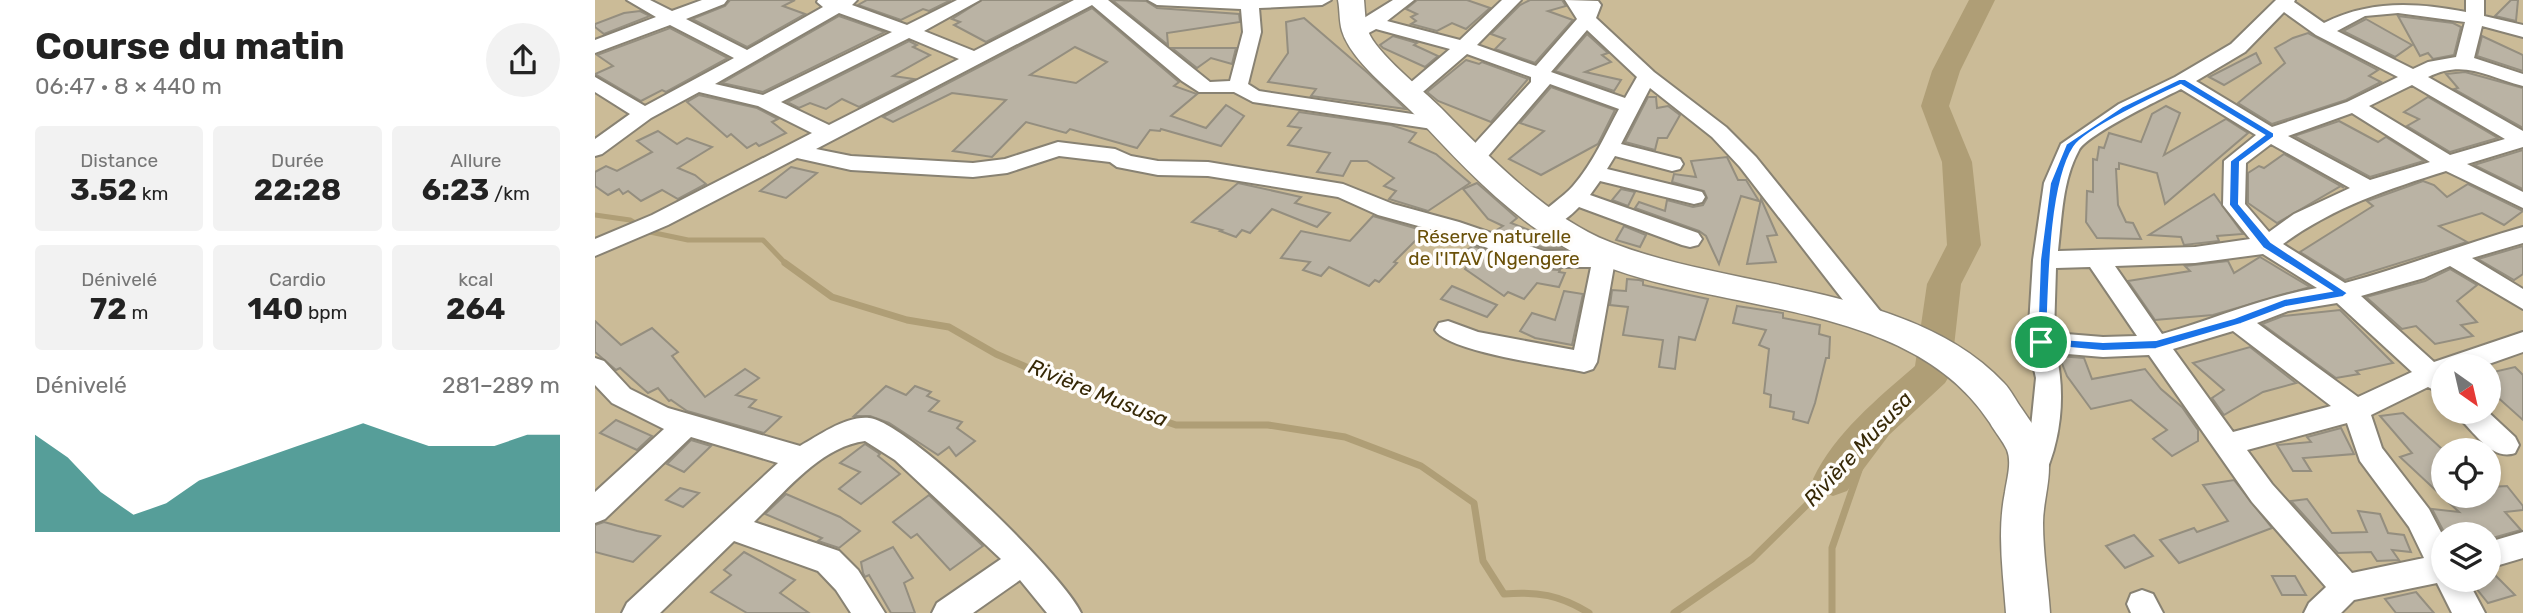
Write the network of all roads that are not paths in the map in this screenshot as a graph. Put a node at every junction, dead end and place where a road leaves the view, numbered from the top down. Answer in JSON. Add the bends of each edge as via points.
{"nodes":[{"id":1,"x":636,"y":0,"type":"edge"},
{"id":2,"x":718,"y":0,"type":"edge"},
{"id":3,"x":971,"y":0,"type":"edge"},
{"id":4,"x":1088,"y":0,"type":"edge"},
{"id":5,"x":1097,"y":0,"type":"edge"},
{"id":6,"x":1157,"y":0,"type":"edge"},
{"id":7,"x":1322,"y":0,"type":"edge"},
{"id":8,"x":1405,"y":0,"type":"edge"},
{"id":9,"x":1513,"y":0,"type":"edge"},
{"id":10,"x":1574,"y":0,"type":"edge"},
{"id":11,"x":835,"y":2,"type":"edge"},
{"id":12,"x":2286,"y":2,"type":"edge"},
{"id":13,"x":1237,"y":3,"type":"edge"},
{"id":14,"x":1590,"y":9,"type":"edge"},
{"id":15,"x":2475,"y":9,"type":"edge"},
{"id":16,"x":673,"y":19,"type":"junction"},
{"id":17,"x":1359,"y":19,"type":"edge"},
{"id":18,"x":905,"y":31,"type":"junction"},
{"id":19,"x":2323,"y":31,"type":"junction"},
{"id":20,"x":2523,"y":31,"type":"edge"},
{"id":21,"x":595,"y":47,"type":"edge"},
{"id":22,"x":1464,"y":47,"type":"junction"},
{"id":23,"x":748,"y":58,"type":"junction"},
{"id":24,"x":975,"y":59,"type":"junction"},
{"id":25,"x":2464,"y":61,"type":"junction"},
{"id":26,"x":1540,"y":73,"type":"junction"},
{"id":27,"x":1647,"y":76,"type":"junction"},
{"id":28,"x":2413,"y":77,"type":"junction"},
{"id":29,"x":2523,"y":80,"type":"edge"},
{"id":30,"x":2182,"y":81,"type":"junction"},
{"id":31,"x":595,"y":83,"type":"edge"},
{"id":32,"x":697,"y":86,"type":"junction"},
{"id":33,"x":1238,"y":86,"type":"junction"},
{"id":34,"x":1410,"y":93,"type":"junction"},
{"id":35,"x":765,"y":102,"type":"junction"},
{"id":36,"x":1629,"y":106,"type":"junction"},
{"id":37,"x":2354,"y":106,"type":"junction"},
{"id":38,"x":644,"y":114,"type":"junction"},
{"id":39,"x":1439,"y":124,"type":"junction"},
{"id":40,"x":831,"y":134,"type":"junction"},
{"id":41,"x":2270,"y":135,"type":"junction"},
{"id":42,"x":2523,"y":140,"type":"edge"},
{"id":43,"x":1609,"y":148,"type":"junction"},
{"id":44,"x":595,"y":149,"type":"edge"},
{"id":45,"x":795,"y":151,"type":"junction"},
{"id":46,"x":1475,"y":157,"type":"junction"},
{"id":47,"x":2447,"y":163,"type":"junction"},
{"id":48,"x":1672,"y":164,"type":"dead end"},
{"id":49,"x":1594,"y":173,"type":"junction"},
{"id":50,"x":2368,"y":188,"type":"junction"},
{"id":51,"x":1694,"y":197,"type":"dead end"},
{"id":52,"x":1576,"y":198,"type":"junction"},
{"id":53,"x":2523,"y":201,"type":"edge"},
{"id":54,"x":1548,"y":220,"type":"junction"},
{"id":55,"x":2523,"y":235,"type":"edge"},
{"id":56,"x":607,"y":237,"type":"edge"},
{"id":57,"x":1690,"y":239,"type":"dead end"},
{"id":58,"x":2267,"y":245,"type":"junction"},
{"id":59,"x":2451,"y":256,"type":"junction"},
{"id":60,"x":2096,"y":257,"type":"junction"},
{"id":61,"x":1610,"y":258,"type":"junction"},
{"id":62,"x":2045,"y":260,"type":"junction"},
{"id":63,"x":2343,"y":293,"type":"junction"},
{"id":64,"x":2523,"y":300,"type":"edge"},
{"id":65,"x":2237,"y":321,"type":"junction"},
{"id":66,"x":1876,"y":324,"type":"junction"},
{"id":67,"x":1448,"y":330,"type":"dead end"},
{"id":68,"x":2041,"y":342,"type":"junction"},
{"id":69,"x":2523,"y":342,"type":"edge"},
{"id":70,"x":2156,"y":345,"type":"junction"},
{"id":71,"x":2492,"y":354,"type":"edge"},
{"id":72,"x":2431,"y":364,"type":"edge"},
{"id":73,"x":595,"y":368,"type":"edge"},
{"id":74,"x":2431,"y":378,"type":"edge"},
{"id":75,"x":2356,"y":410,"type":"junction"},
{"id":76,"x":2483,"y":424,"type":"edge"},
{"id":77,"x":686,"y":425,"type":"junction"},
{"id":78,"x":2229,"y":444,"type":"junction"},
{"id":79,"x":2505,"y":445,"type":"dead end"},
{"id":80,"x":802,"y":458,"type":"junction"},
{"id":81,"x":2027,"y":490,"type":"junction"},
{"id":82,"x":595,"y":510,"type":"edge"},
{"id":83,"x":729,"y":526,"type":"junction"},
{"id":84,"x":2431,"y":542,"type":"edge"},
{"id":85,"x":2523,"y":545,"type":"edge"},
{"id":86,"x":2501,"y":551,"type":"edge"},
{"id":87,"x":1021,"y":562,"type":"junction"},
{"id":88,"x":2431,"y":570,"type":"edge"},
{"id":89,"x":2346,"y":588,"type":"junction"},
{"id":90,"x":2457,"y":592,"type":"edge"},
{"id":91,"x":638,"y":613,"type":"edge"},
{"id":92,"x":869,"y":613,"type":"edge"},
{"id":93,"x":948,"y":613,"type":"edge"},
{"id":94,"x":1065,"y":613,"type":"edge"},
{"id":95,"x":2028,"y":613,"type":"edge"},
{"id":96,"x":2320,"y":613,"type":"edge"},
{"id":97,"x":2469,"y":613,"type":"edge"}],
"edges":[{"from":1,"to":16,"type":"street"},
{"from":2,"to":16,"type":"street"},
{"from":3,"to":18,"type":"street"},
{"from":4,"to":24,"type":"street"},
{"from":5,"to":33,"type":"street","via":[[1206,88]]},
{"from":6,"to":13,"type":"street"},
{"from":7,"to":13,"type":"street"},
{"from":8,"to":17,"type":"street"},
{"from":9,"to":22,"type":"street"},
{"from":10,"to":14,"type":"street"},
{"from":11,"to":18,"type":"street"},
{"from":11,"to":23,"type":"street"},
{"from":12,"to":19,"type":"street"},
{"from":12,"to":30,"type":"street","via":[[2238,48]]},
{"from":13,"to":33,"type":"street","via":[[1252,32]]},
{"from":14,"to":26,"type":"street"},
{"from":14,"to":27,"type":"street"},
{"from":15,"to":19,"type":"street","via":[[2382,8],[2354,14]]},
{"from":15,"to":20,"type":"street"},
{"from":15,"to":25,"type":"street"},
{"from":16,"to":21,"type":"street"},
{"from":16,"to":23,"type":"street"},
{"from":17,"to":22,"type":"street"},
{"from":17,"to":34,"type":"street"},
{"from":18,"to":24,"type":"street"},
{"from":18,"to":35,"type":"street"},
{"from":19,"to":28,"type":"street"},
{"from":22,"to":26,"type":"street"},
{"from":22,"to":34,"type":"street"},
{"from":23,"to":32,"type":"street"},
{"from":24,"to":40,"type":"street"},
{"from":25,"to":28,"type":"street","via":[[2435,66]]},
{"from":25,"to":29,"type":"street"},
{"from":26,"to":36,"type":"street"},
{"from":26,"to":46,"type":"street","via":[[1541,83]]},
{"from":27,"to":36,"type":"street"},
{"from":27,"to":66,"type":"street","via":[[1719,132],[1748,162]]},
{"from":28,"to":37,"type":"street"},
{"from":28,"to":42,"type":"street"},
{"from":30,"to":41,"type":"street"},
{"from":30,"to":62,"type":"street","via":[[2126,108],[2071,144],[2055,183]]},
{"from":31,"to":38,"type":"street"},
{"from":32,"to":35,"type":"street"},
{"from":32,"to":38,"type":"street"},
{"from":33,"to":39,"type":"street","via":[[1253,96]]},
{"from":34,"to":39,"type":"street"},
{"from":35,"to":40,"type":"street"},
{"from":36,"to":43,"type":"street"},
{"from":37,"to":41,"type":"street"},
{"from":37,"to":47,"type":"street"},
{"from":38,"to":44,"type":"street"},
{"from":39,"to":46,"type":"street"},
{"from":40,"to":45,"type":"street"},
{"from":41,"to":50,"type":"street"},
{"from":41,"to":58,"type":"street","via":[[2235,161],[2234,205]]},
{"from":42,"to":47,"type":"street"},
{"from":43,"to":48,"type":"street"},
{"from":43,"to":49,"type":"street"},
{"from":45,"to":56,"type":"street","via":[[660,220]]},
{"from":45,"to":61,"type":"street","via":[[851,163],[972,170],[1007,166],[1058,149],[1115,156],[1125,162],[1208,169],[1343,191],[1386,210],[1543,259]]},
{"from":46,"to":54,"type":"street"},
{"from":47,"to":50,"type":"street"},
{"from":47,"to":53,"type":"street"},
{"from":49,"to":51,"type":"street"},
{"from":49,"to":52,"type":"street"},
{"from":50,"to":58,"type":"street","via":[[2302,219]]},
{"from":52,"to":54,"type":"street"},
{"from":52,"to":57,"type":"street"},
{"from":54,"to":61,"type":"street"},
{"from":55,"to":59,"type":"street"},
{"from":58,"to":60,"type":"street","via":[[2195,255]]},
{"from":58,"to":63,"type":"street"},
{"from":59,"to":63,"type":"street","via":[[2416,272]]},
{"from":59,"to":64,"type":"street"},
{"from":60,"to":62,"type":"street"},
{"from":60,"to":70,"type":"street"},
{"from":61,"to":66,"type":"street","via":[[1750,293],[1797,299]]},
{"from":61,"to":67,"type":"street","via":[[1584,362],[1474,341]]},
{"from":62,"to":68,"type":"street"},
{"from":63,"to":65,"type":"street","via":[[2284,303]]},
{"from":63,"to":72,"type":"street"},
{"from":65,"to":70,"type":"street"},
{"from":65,"to":75,"type":"street"},
{"from":66,"to":81,"type":"street","via":[[1932,346],[1988,389],[2027,448]]},
{"from":68,"to":70,"type":"street"},
{"from":68,"to":81,"type":"street","via":[[2049,378],[2044,437]]},
{"from":69,"to":71,"type":"street"},
{"from":70,"to":78,"type":"street"},
{"from":73,"to":77,"type":"street","via":[[621,396]]},
{"from":74,"to":75,"type":"street"},
{"from":75,"to":78,"type":"street"},
{"from":75,"to":84,"type":"street","via":[[2369,453],[2419,518]]},
{"from":76,"to":79,"type":"street"},
{"from":77,"to":80,"type":"street"},
{"from":77,"to":82,"type":"street"},
{"from":78,"to":89,"type":"street","via":[[2262,493]]},
{"from":80,"to":83,"type":"street"},
{"from":80,"to":87,"type":"street","via":[[849,432],[869,429],[948,489]]},
{"from":81,"to":95,"type":"street","via":[[2022,512]]},
{"from":83,"to":91,"type":"street"},
{"from":83,"to":92,"type":"street","via":[[828,561],[848,580]]},
{"from":85,"to":86,"type":"street"},
{"from":87,"to":93,"type":"street"},
{"from":87,"to":94,"type":"street"},
{"from":88,"to":89,"type":"street"},
{"from":89,"to":96,"type":"street"},
{"from":90,"to":97,"type":"street"}]}
